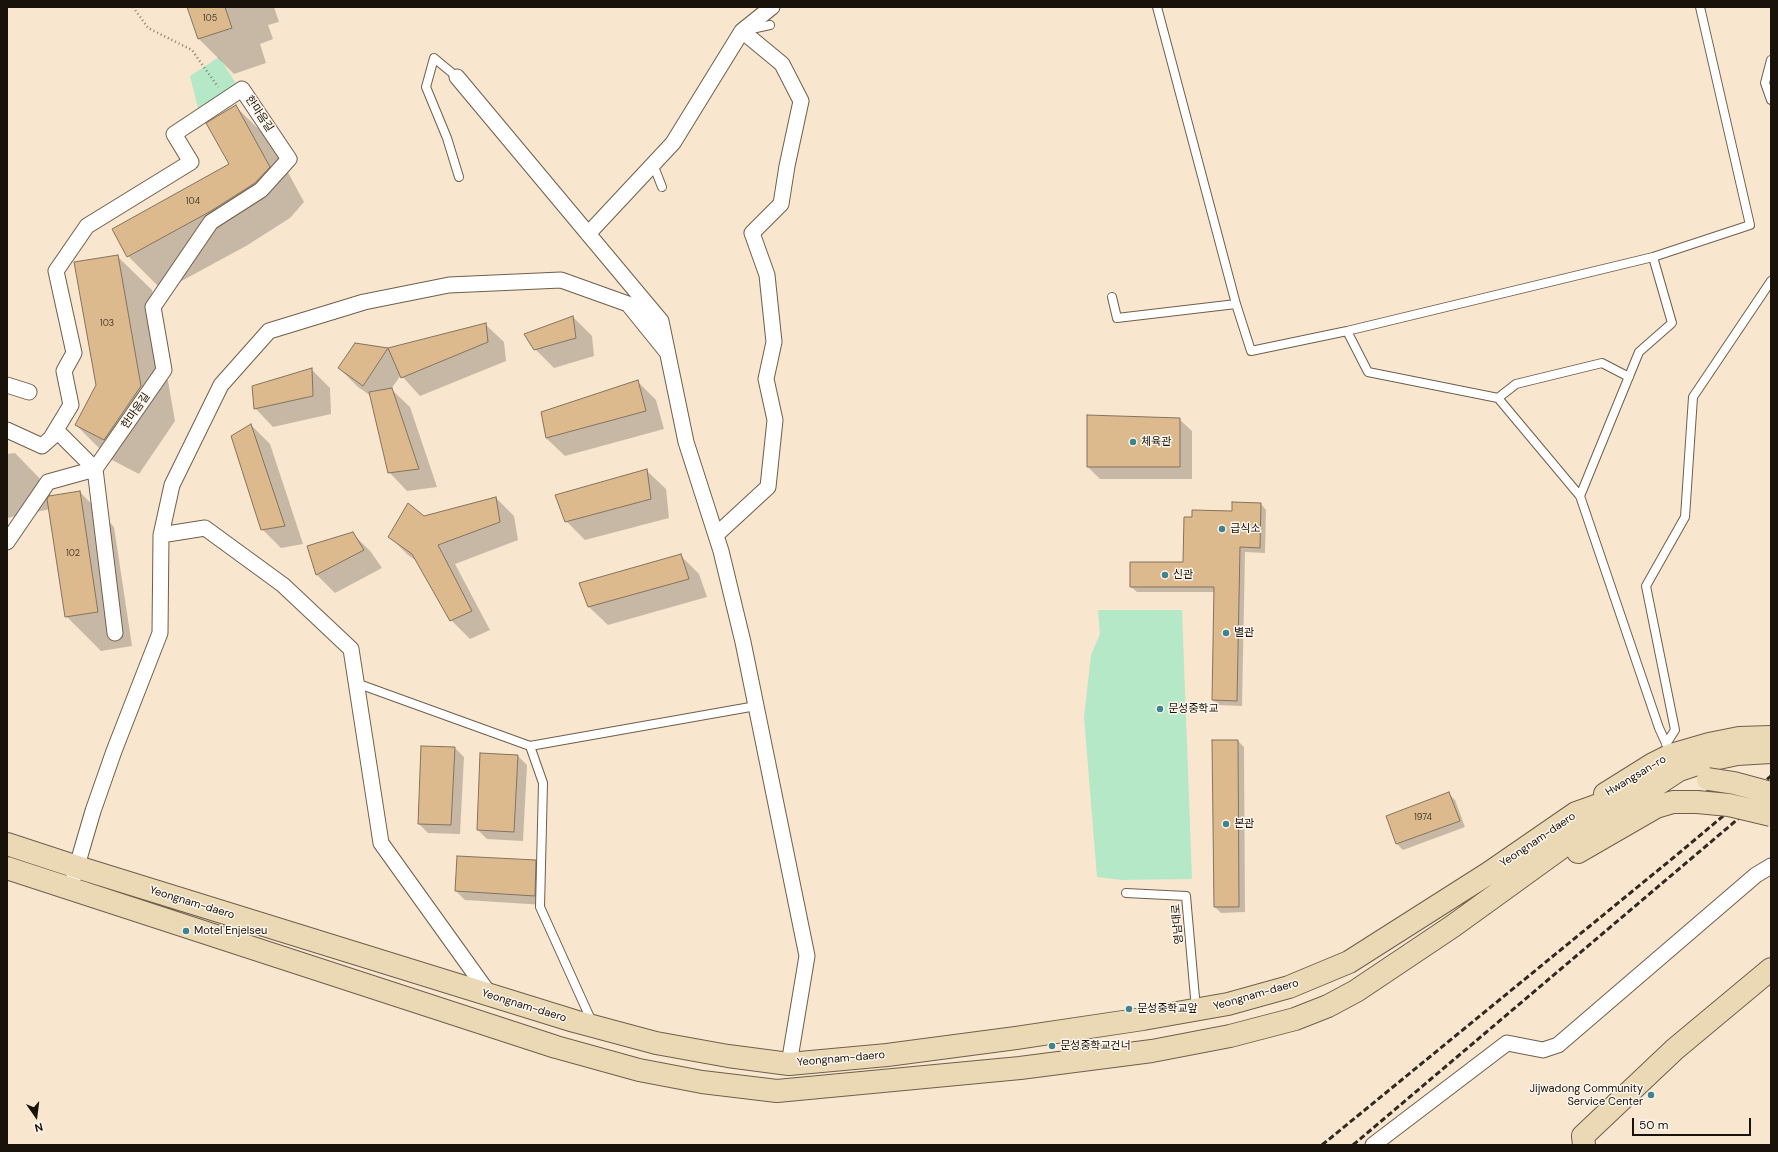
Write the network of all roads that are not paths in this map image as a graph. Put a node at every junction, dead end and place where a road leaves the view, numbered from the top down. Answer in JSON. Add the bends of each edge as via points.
{"nodes":[{"id":1,"x":772,"y":7,"type":"edge"},
{"id":2,"x":1157,"y":7,"type":"edge"},
{"id":3,"x":1700,"y":7,"type":"edge"},
{"id":4,"x":770,"y":25,"type":"dead end"},
{"id":5,"x":742,"y":31,"type":"junction"},
{"id":6,"x":1771,"y":60,"type":"edge"},
{"id":7,"x":457,"y":77,"type":"joint"},
{"id":8,"x":1771,"y":100,"type":"edge"},
{"id":9,"x":653,"y":164,"type":"junction"},
{"id":10,"x":459,"y":178,"type":"dead end"},
{"id":11,"x":662,"y":187,"type":"dead end"},
{"id":12,"x":588,"y":234,"type":"junction"},
{"id":13,"x":1653,"y":257,"type":"junction"},
{"id":14,"x":1771,"y":281,"type":"edge"},
{"id":15,"x":1112,"y":297,"type":"dead end"},
{"id":16,"x":1236,"y":304,"type":"junction"},
{"id":17,"x":1347,"y":331,"type":"junction"},
{"id":18,"x":668,"y":354,"type":"junction"},
{"id":19,"x":1629,"y":378,"type":"junction"},
{"id":20,"x":7,"y":386,"type":"edge"},
{"id":21,"x":29,"y":392,"type":"dead end"},
{"id":22,"x":1498,"y":398,"type":"junction"},
{"id":23,"x":7,"y":430,"type":"edge"},
{"id":24,"x":56,"y":430,"type":"junction"},
{"id":25,"x":95,"y":469,"type":"junction"},
{"id":26,"x":1580,"y":496,"type":"junction"},
{"id":27,"x":161,"y":535,"type":"junction"},
{"id":28,"x":716,"y":535,"type":"junction"},
{"id":29,"x":7,"y":542,"type":"edge"},
{"id":30,"x":115,"y":633,"type":"dead end"},
{"id":31,"x":356,"y":683,"type":"junction"},
{"id":32,"x":756,"y":706,"type":"junction"},
{"id":33,"x":1771,"y":737,"type":"edge"},
{"id":34,"x":530,"y":746,"type":"junction"},
{"id":35,"x":1771,"y":752,"type":"edge"},
{"id":36,"x":1672,"y":756,"type":"junction"},
{"id":37,"x":1648,"y":790,"type":"junction"},
{"id":38,"x":1771,"y":793,"type":"edge"},
{"id":39,"x":1576,"y":813,"type":"junction"},
{"id":40,"x":1771,"y":815,"type":"edge"},
{"id":41,"x":7,"y":844,"type":"edge"},
{"id":42,"x":1771,"y":866,"type":"edge"},
{"id":43,"x":77,"y":867,"type":"junction"},
{"id":44,"x":7,"y":868,"type":"edge"},
{"id":45,"x":70,"y":888,"type":"junction"},
{"id":46,"x":1126,"y":893,"type":"dead end"},
{"id":47,"x":1453,"y":926,"type":"junction"},
{"id":48,"x":1771,"y":969,"type":"edge"},
{"id":49,"x":490,"y":995,"type":"junction"},
{"id":50,"x":1196,"y":1010,"type":"junction"},
{"id":51,"x":594,"y":1026,"type":"junction"},
{"id":52,"x":789,"y":1064,"type":"junction"},
{"id":53,"x":1580,"y":1142,"type":"edge"},
{"id":54,"x":1373,"y":1145,"type":"edge"}],
"edges":[{"from":1,"to":5,"type":"street"},
{"from":2,"to":16,"type":"lane"},
{"from":3,"to":13,"type":"lane","via":[[1750,225]]},
{"from":4,"to":5,"type":"lane"},
{"from":5,"to":9,"type":"street","via":[[673,143]]},
{"from":5,"to":28,"type":"street","via":[[782,64],[801,101],[781,204],[752,233],[767,275],[774,342],[766,379],[775,420],[768,487]]},
{"from":6,"to":8,"type":"lane","via":[[1765,83]]},
{"from":7,"to":10,"type":"lane","via":[[434,58],[426,87],[447,138]]},
{"from":7,"to":12,"type":"street"},
{"from":9,"to":11,"type":"lane"},
{"from":9,"to":12,"type":"street"},
{"from":12,"to":18,"type":"street","via":[[661,321]]},
{"from":13,"to":17,"type":"lane"},
{"from":13,"to":19,"type":"lane","via":[[1672,323],[1639,352]]},
{"from":14,"to":36,"type":"lane","via":[[1693,397],[1685,517],[1646,586],[1675,730]]},
{"from":15,"to":16,"type":"lane","via":[[1117,318]]},
{"from":16,"to":17,"type":"lane","via":[[1251,351]]},
{"from":17,"to":22,"type":"lane","via":[[1368,372]]},
{"from":18,"to":27,"type":"street","via":[[628,304],[561,280],[449,285],[364,302],[270,331],[221,385],[172,485]]},
{"from":18,"to":28,"type":"street","via":[[686,442]]},
{"from":19,"to":22,"type":"lane","via":[[1602,363],[1516,384]]},
{"from":19,"to":26,"type":"lane"},
{"from":20,"to":21,"type":"street"},
{"from":22,"to":26,"type":"lane"},
{"from":23,"to":24,"type":"street","name":"한마음길","via":[[42,446]]},
{"from":24,"to":25,"type":"street"},
{"from":24,"to":25,"type":"street","name":"한마음길","via":[[71,405],[64,371],[74,353],[56,271],[87,226],[191,162],[174,134],[242,89],[289,159],[261,190],[211,222],[153,307],[164,370]]},
{"from":25,"to":29,"type":"street","via":[[48,482]]},
{"from":25,"to":30,"type":"street"},
{"from":26,"to":36,"type":"lane","via":[[1659,728]]},
{"from":27,"to":31,"type":"street","via":[[205,528],[283,585],[351,649]]},
{"from":27,"to":43,"type":"street","via":[[160,633],[114,750]]},
{"from":28,"to":32,"type":"street"},
{"from":31,"to":34,"type":"lane"},
{"from":31,"to":49,"type":"street","via":[[381,843]]},
{"from":32,"to":34,"type":"lane"},
{"from":32,"to":52,"type":"street","via":[[808,956]]},
{"from":33,"to":36,"type":"main road","name":"Hwangsan-ro","via":[[1739,738]]},
{"from":34,"to":51,"type":"lane","via":[[543,782],[540,907]]},
{"from":35,"to":36,"type":"main road","name":"Hwangsan-ro","via":[[1737,754],[1708,760]]},
{"from":36,"to":37,"type":"main road","name":"Hwangsan-ro"},
{"from":36,"to":39,"type":"main road","name":"Hwangsan-ro","via":[[1653,764]]},
{"from":37,"to":38,"type":"main road","name":"Yeongnam-daero","bridge":true,"via":[[1667,784],[1708,779]]},
{"from":37,"to":39,"type":"main road","name":"Yeongnam-daero","via":[[1614,798]]},
{"from":37,"to":47,"type":"main road","name":"Yeongnam-daero","via":[[1565,845]]},
{"from":39,"to":50,"type":"main road","name":"Yeongnam-daero","via":[[1489,873],[1349,962],[1289,987]]},
{"from":40,"to":47,"type":"main road","name":"Yeongnam-daero","bridge":true,"via":[[1729,805],[1673,802],[1656,808]]},
{"from":41,"to":43,"type":"main road","name":"Yeongnam-daero"},
{"from":42,"to":54,"type":"street","via":[[1756,875],[1558,1045],[1543,1050],[1507,1043]]},
{"from":43,"to":45,"type":"street"},
{"from":43,"to":49,"type":"main road","name":"Yeongnam-daero"},
{"from":44,"to":45,"type":"main road","name":"Yeongnam-daero"},
{"from":45,"to":47,"type":"main road","name":"Yeongnam-daero","via":[[556,1047],[639,1070],[702,1082],[777,1091],[1020,1068],[1152,1051],[1230,1036],[1295,1019],[1328,1006],[1356,991]]},
{"from":46,"to":50,"type":"lane","name":"영남대로","via":[[1186,896]]},
{"from":48,"to":53,"type":"main road","via":[[1675,1049]]},
{"from":49,"to":51,"type":"main road","name":"Yeongnam-daero"},
{"from":50,"to":52,"type":"main road","name":"Yeongnam-daero","via":[[1009,1039],[887,1055]]},
{"from":51,"to":52,"type":"main road","name":"Yeongnam-daero","via":[[656,1043]]}]}
